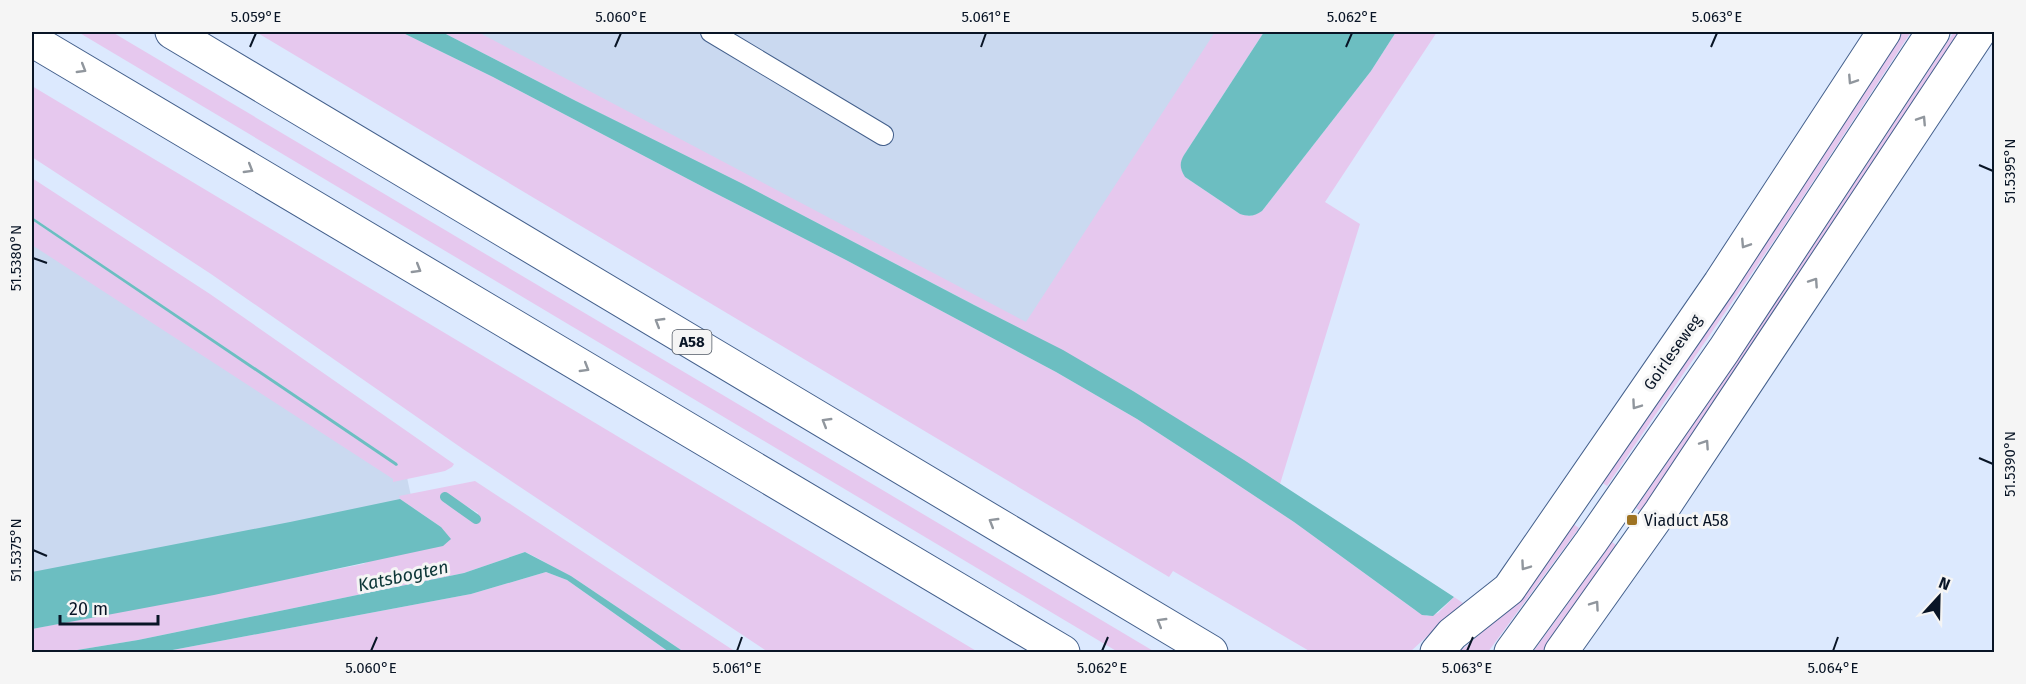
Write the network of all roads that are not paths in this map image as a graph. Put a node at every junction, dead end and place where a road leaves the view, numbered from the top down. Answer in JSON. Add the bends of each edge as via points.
{"nodes":[{"id":1,"x":172,"y":32,"type":"edge"},
{"id":2,"x":711,"y":32,"type":"edge"},
{"id":3,"x":1884,"y":32,"type":"edge"},
{"id":4,"x":1933,"y":32,"type":"edge"},
{"id":5,"x":1979,"y":32,"type":"edge"},
{"id":6,"x":32,"y":40,"type":"edge"},
{"id":7,"x":883,"y":135,"type":"dead end"},
{"id":8,"x":1063,"y":652,"type":"edge"},
{"id":9,"x":1211,"y":652,"type":"edge"},
{"id":10,"x":1437,"y":652,"type":"edge"},
{"id":11,"x":1510,"y":652,"type":"edge"},
{"id":12,"x":1561,"y":652,"type":"edge"}],
"edges":[{"from":9,"to":1,"type":"main road","number":"A58","one_way":true},
{"from":2,"to":7,"type":"lane"},
{"from":3,"to":10,"type":"main road","name":"Goirleseweg","one_way":true,"via":[[1720,283],[1509,589],[1452,633]]},
{"from":4,"to":11,"type":"main road","via":[[1724,350],[1591,543]]},
{"from":12,"to":5,"type":"main road","one_way":true,"via":[[1661,511]]},
{"from":6,"to":8,"type":"main road","one_way":true}]}
